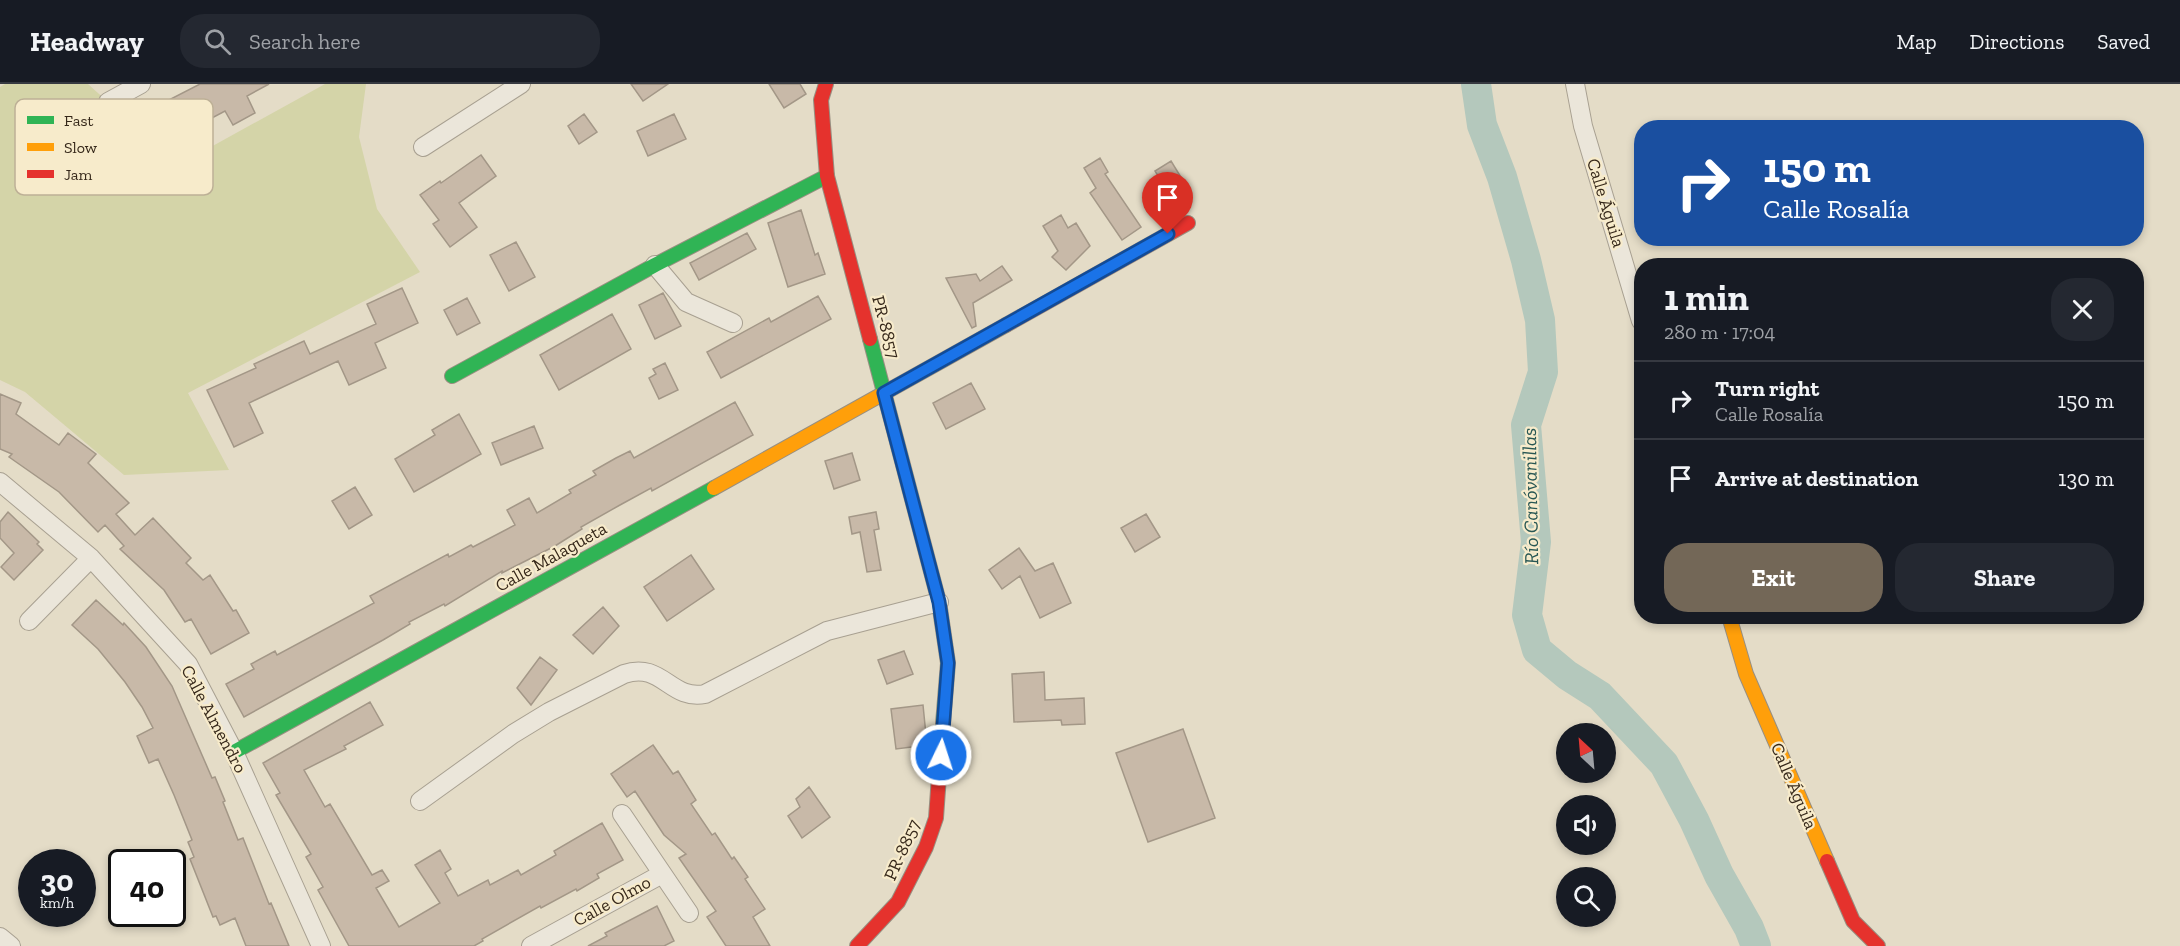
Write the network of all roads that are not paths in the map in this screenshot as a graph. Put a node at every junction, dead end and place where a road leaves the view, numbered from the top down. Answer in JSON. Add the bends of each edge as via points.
{"nodes":[{"id":1,"x":141,"y":84,"type":"edge"},
{"id":2,"x":521,"y":84,"type":"edge"},
{"id":3,"x":826,"y":84,"type":"edge"},
{"id":4,"x":1575,"y":84,"type":"edge"},
{"id":5,"x":114,"y":99,"type":"edge"},
{"id":6,"x":423,"y":147,"type":"dead end"},
{"id":7,"x":827,"y":176,"type":"junction"},
{"id":8,"x":1188,"y":223,"type":"dead end"},
{"id":9,"x":655,"y":265,"type":"junction"},
{"id":10,"x":1634,"y":297,"type":"edge"},
{"id":11,"x":733,"y":323,"type":"dead end"},
{"id":12,"x":452,"y":376,"type":"dead end"},
{"id":13,"x":884,"y":393,"type":"junction"},
{"id":14,"x":0,"y":482,"type":"edge"},
{"id":15,"x":91,"y":558,"type":"junction"},
{"id":16,"x":939,"y":602,"type":"junction"},
{"id":17,"x":29,"y":621,"type":"dead end"},
{"id":18,"x":1731,"y":624,"type":"edge"},
{"id":19,"x":234,"y":752,"type":"junction"},
{"id":20,"x":420,"y":801,"type":"dead end"},
{"id":21,"x":622,"y":814,"type":"dead end"},
{"id":22,"x":662,"y":874,"type":"junction"},
{"id":23,"x":689,"y":913,"type":"dead end"},
{"id":24,"x":0,"y":937,"type":"edge"},
{"id":25,"x":11,"y":946,"type":"edge"},
{"id":26,"x":321,"y":946,"type":"edge"},
{"id":27,"x":531,"y":946,"type":"edge"},
{"id":28,"x":857,"y":946,"type":"edge"},
{"id":29,"x":1878,"y":946,"type":"edge"}],
"edges":[{"from":1,"to":5,"type":"street"},
{"from":2,"to":6,"type":"street"},
{"from":3,"to":7,"type":"street","name":"PR-8857","via":[[821,100]]},
{"from":4,"to":10,"type":"street","name":"Calle Águila","via":[[1583,126]]},
{"from":7,"to":9,"type":"street"},
{"from":7,"to":13,"type":"street","name":"PR-8857"},
{"from":8,"to":13,"type":"street","name":"Calle Malagueta"},
{"from":9,"to":11,"type":"street","via":[[686,302]]},
{"from":9,"to":12,"type":"street"},
{"from":13,"to":16,"type":"street","name":"PR-8857"},
{"from":13,"to":19,"type":"street","name":"Calle Malagueta"},
{"from":14,"to":15,"type":"street","name":"Calle Almendro"},
{"from":15,"to":17,"type":"street"},
{"from":15,"to":19,"type":"street","name":"Calle Almendro","via":[[188,664]]},
{"from":16,"to":20,"type":"street","via":[[826,631],[705,694],[693,696],[637,669],[549,712]]},
{"from":16,"to":28,"type":"street","name":"PR-8857","number":"PR-8857","via":[[948,663],[936,818],[898,902]]},
{"from":18,"to":29,"type":"street","name":"Calle Águila","via":[[1746,674],[1853,921]]},
{"from":19,"to":26,"type":"street","name":"Calle Almendro"},
{"from":21,"to":22,"type":"street"},
{"from":22,"to":23,"type":"street"},
{"from":22,"to":27,"type":"street","name":"Calle Olmo"},
{"from":24,"to":25,"type":"street"}]}
